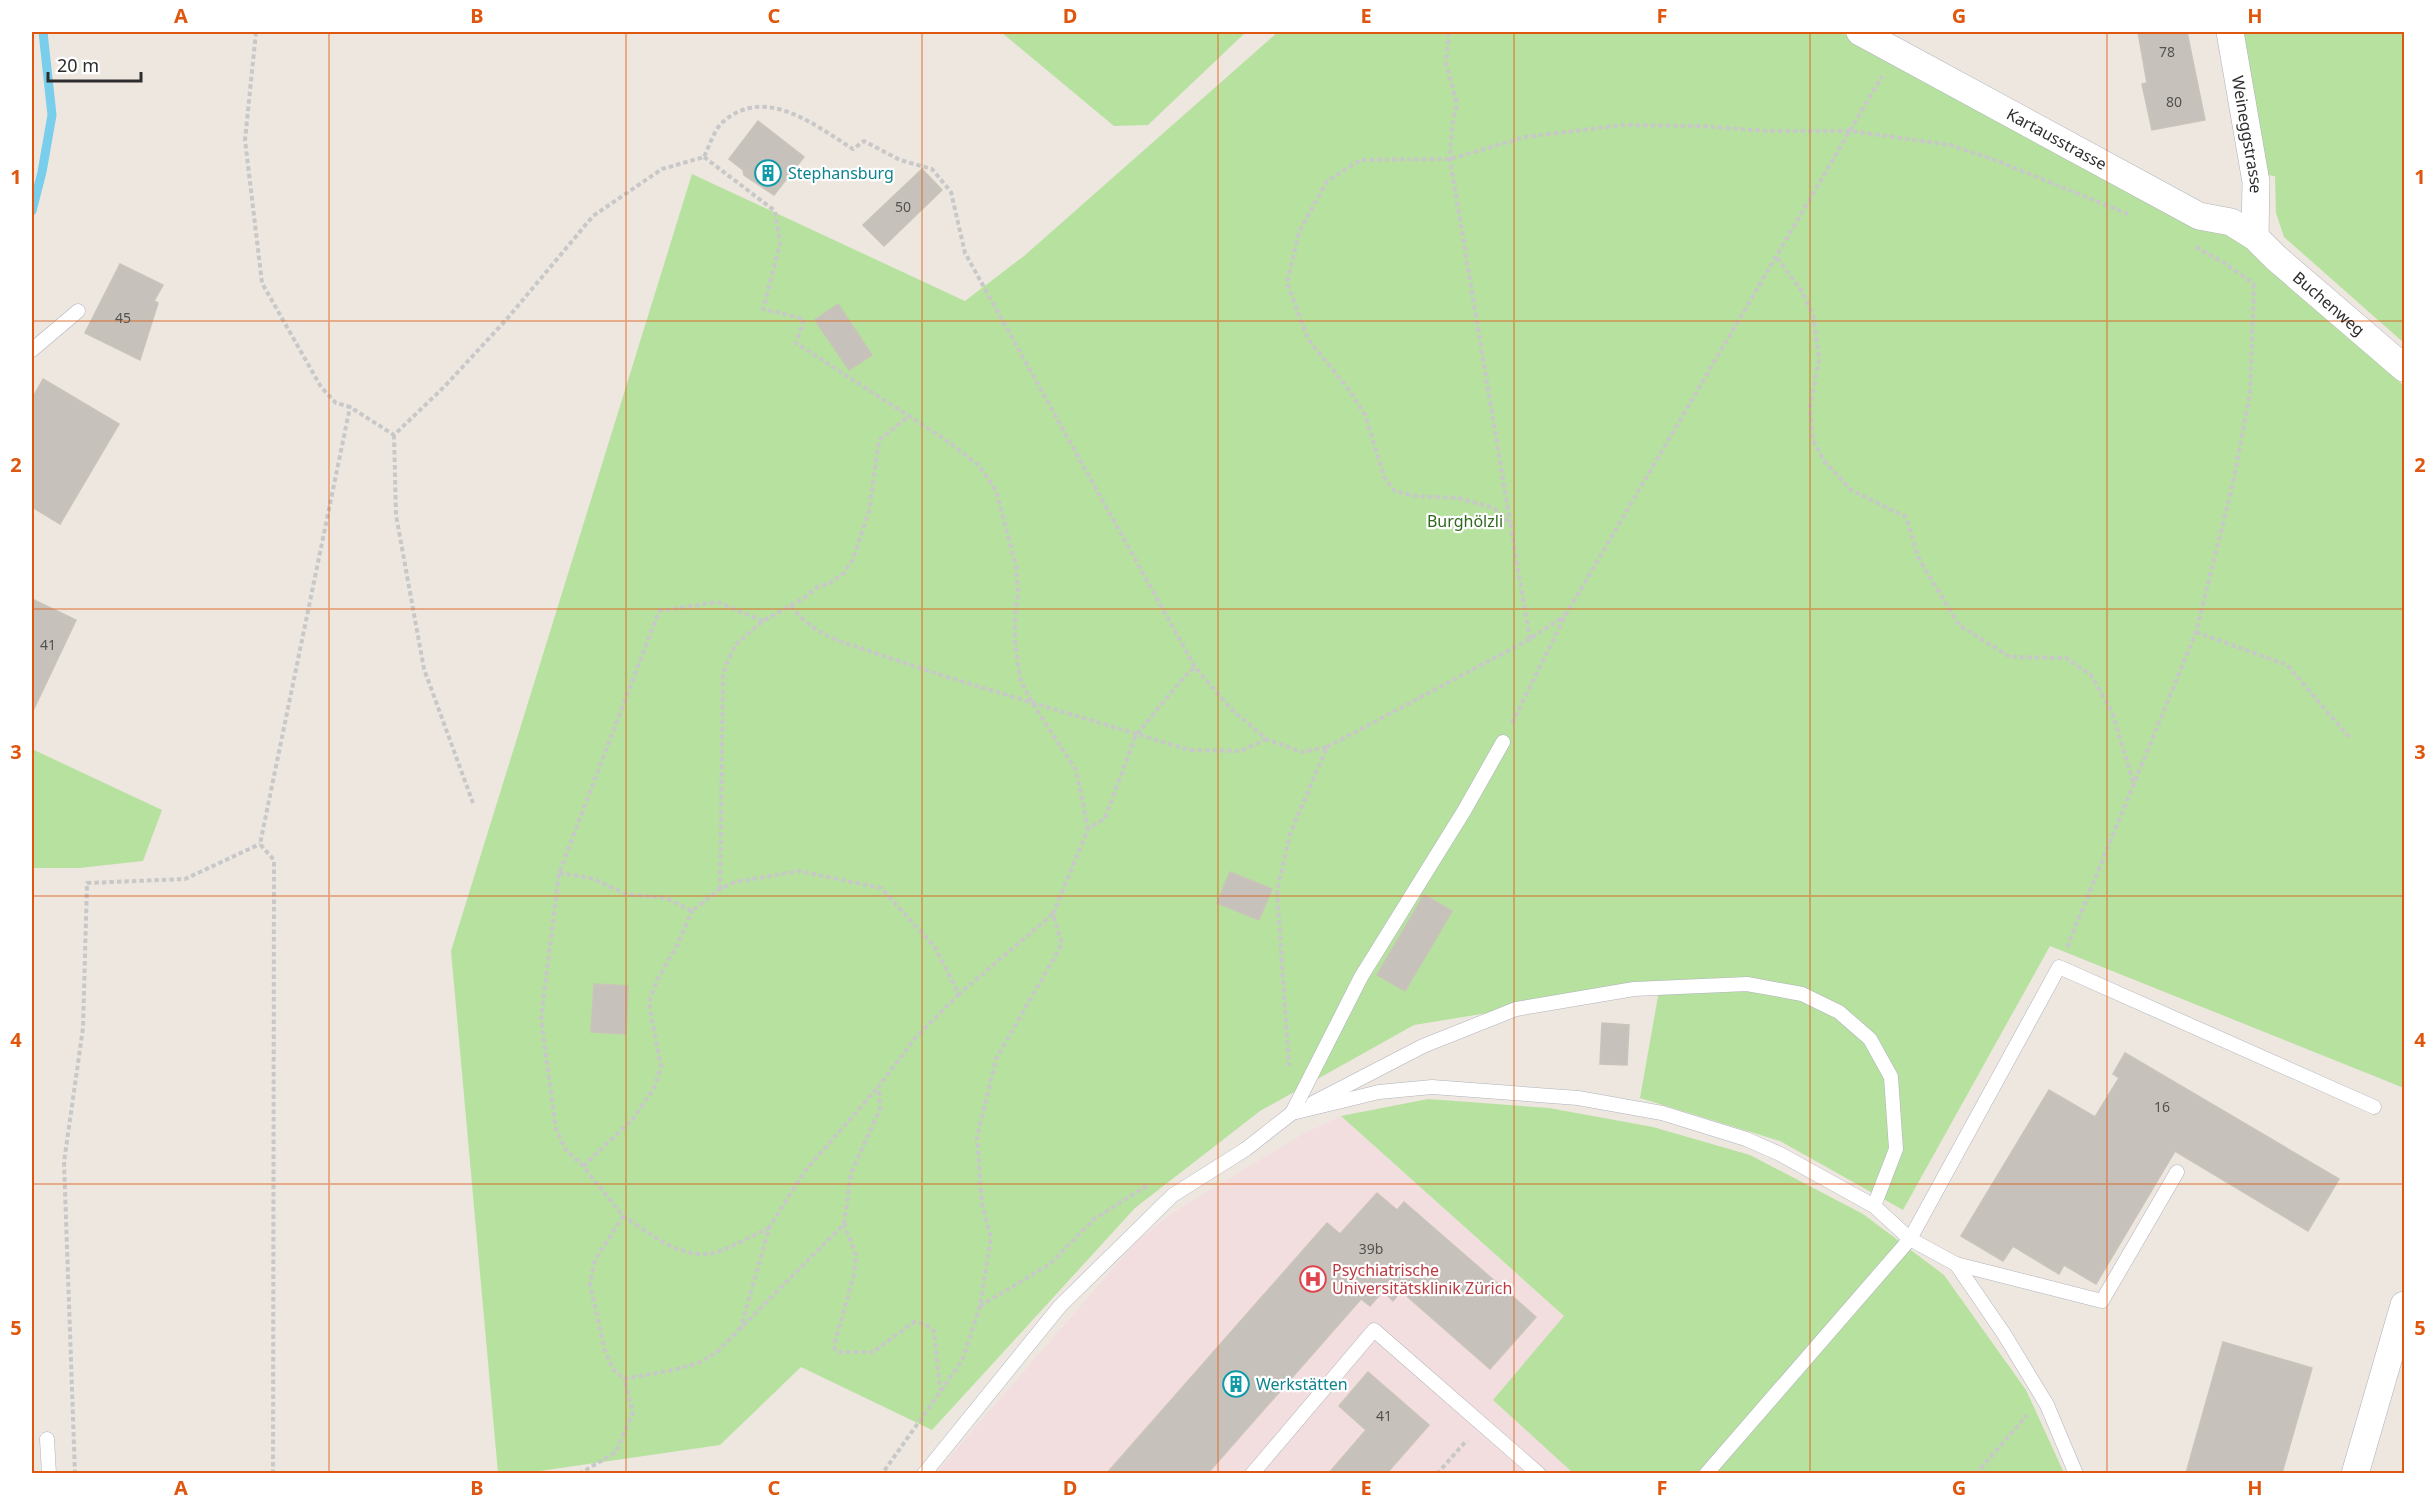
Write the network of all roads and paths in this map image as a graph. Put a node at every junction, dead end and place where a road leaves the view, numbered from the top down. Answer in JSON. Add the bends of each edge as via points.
{"nodes":[{"id":1,"x":256,"y":32,"type":"edge"},
{"id":2,"x":1449,"y":32,"type":"edge"},
{"id":3,"x":1860,"y":32,"type":"edge"},
{"id":4,"x":2230,"y":32,"type":"edge"},
{"id":5,"x":1896,"y":52,"type":"junction"},
{"id":6,"x":1851,"y":131,"type":"junction"},
{"id":7,"x":704,"y":157,"type":"junction"},
{"id":8,"x":1450,"y":159,"type":"junction"},
{"id":9,"x":2134,"y":216,"type":"dead end"},
{"id":10,"x":2255,"y":237,"type":"junction"},
{"id":11,"x":2196,"y":247,"type":"dead end"},
{"id":12,"x":1777,"y":258,"type":"junction"},
{"id":13,"x":2276,"y":258,"type":"junction"},
{"id":14,"x":2254,"y":284,"type":"junction"},
{"id":15,"x":78,"y":311,"type":"dead end"},
{"id":16,"x":32,"y":350,"type":"edge"},
{"id":17,"x":2404,"y":368,"type":"edge"},
{"id":18,"x":350,"y":406,"type":"junction"},
{"id":19,"x":908,"y":417,"type":"junction"},
{"id":20,"x":394,"y":435,"type":"junction"},
{"id":21,"x":1510,"y":523,"type":"junction"},
{"id":22,"x":791,"y":606,"type":"junction"},
{"id":23,"x":1565,"y":615,"type":"junction"},
{"id":24,"x":763,"y":621,"type":"junction"},
{"id":25,"x":2196,"y":632,"type":"junction"},
{"id":26,"x":1530,"y":639,"type":"junction"},
{"id":27,"x":1195,"y":667,"type":"junction"},
{"id":28,"x":1031,"y":701,"type":"junction"},
{"id":29,"x":1136,"y":735,"type":"junction"},
{"id":30,"x":2349,"y":737,"type":"dead end"},
{"id":31,"x":1266,"y":739,"type":"junction"},
{"id":32,"x":1503,"y":742,"type":"joint"},
{"id":33,"x":1327,"y":747,"type":"junction"},
{"id":34,"x":2134,"y":786,"type":"junction"},
{"id":35,"x":473,"y":803,"type":"dead end"},
{"id":36,"x":1088,"y":829,"type":"junction"},
{"id":37,"x":260,"y":844,"type":"junction"},
{"id":38,"x":559,"y":873,"type":"junction"},
{"id":39,"x":720,"y":890,"type":"junction"},
{"id":40,"x":692,"y":911,"type":"junction"},
{"id":41,"x":1053,"y":914,"type":"junction"},
{"id":42,"x":2059,"y":967,"type":"junction"},
{"id":43,"x":959,"y":993,"type":"junction"},
{"id":44,"x":879,"y":1086,"type":"junction"},
{"id":45,"x":2373,"y":1107,"type":"dead end"},
{"id":46,"x":1293,"y":1113,"type":"junction"},
{"id":47,"x":583,"y":1166,"type":"junction"},
{"id":48,"x":2176,"y":1172,"type":"dead end"},
{"id":49,"x":1874,"y":1206,"type":"junction"},
{"id":50,"x":623,"y":1216,"type":"junction"},
{"id":51,"x":844,"y":1224,"type":"junction"},
{"id":52,"x":769,"y":1228,"type":"junction"},
{"id":53,"x":1910,"y":1239,"type":"junction"},
{"id":54,"x":1956,"y":1264,"type":"junction"},
{"id":55,"x":2404,"y":1305,"type":"edge"},
{"id":56,"x":740,"y":1331,"type":"junction"},
{"id":57,"x":624,"y":1379,"type":"junction"},
{"id":58,"x":940,"y":1390,"type":"junction"},
{"id":59,"x":2042,"y":1397,"type":"junction"},
{"id":60,"x":1481,"y":1424,"type":"junction"},
{"id":61,"x":47,"y":1440,"type":"dead end"},
{"id":62,"x":49,"y":1473,"type":"edge"},
{"id":63,"x":75,"y":1473,"type":"edge"},
{"id":64,"x":273,"y":1473,"type":"edge"},
{"id":65,"x":579,"y":1473,"type":"edge"},
{"id":66,"x":882,"y":1473,"type":"edge"},
{"id":67,"x":924,"y":1473,"type":"edge"},
{"id":68,"x":1252,"y":1473,"type":"edge"},
{"id":69,"x":1437,"y":1473,"type":"edge"},
{"id":70,"x":1539,"y":1473,"type":"edge"},
{"id":71,"x":1706,"y":1473,"type":"edge"},
{"id":72,"x":1976,"y":1473,"type":"edge"},
{"id":73,"x":2076,"y":1473,"type":"edge"},
{"id":74,"x":2355,"y":1473,"type":"edge"}],
"edges":[{"from":1,"to":18,"type":"path","via":[[245,140],[262,283],[321,387],[336,403]]},
{"from":2,"to":8,"type":"path","via":[[1446,64],[1456,104]]},
{"from":3,"to":5,"type":"street","name":"Kartausstrasse"},
{"from":4,"to":10,"type":"street","name":"Weineggstrasse","via":[[2256,182]]},
{"from":5,"to":6,"type":"path"},
{"from":5,"to":10,"type":"street","name":"Kartausstrasse","via":[[2199,216],[2231,222]]},
{"from":6,"to":8,"type":"path","via":[[1623,125],[1525,137]]},
{"from":6,"to":9,"type":"path","via":[[1950,145]]},
{"from":6,"to":12,"type":"path"},
{"from":7,"to":19,"type":"path","via":[[775,211],[780,244],[763,309],[804,318],[796,343]]},
{"from":7,"to":20,"type":"path","via":[[662,169],[593,216],[506,320]]},
{"from":7,"to":27,"type":"path","via":[[723,122],[743,109],[773,105],[807,120],[853,149],[864,141],[900,160],[932,169],[951,192],[965,253]]},
{"from":8,"to":21,"type":"path"},
{"from":8,"to":21,"type":"path","via":[[1360,160],[1327,181],[1299,232],[1287,283],[1308,339],[1365,415],[1385,479],[1395,491],[1458,498],[1494,508]]},
{"from":10,"to":13,"type":"street","name":"Buchenweg"},
{"from":11,"to":14,"type":"path"},
{"from":12,"to":23,"type":"path"},
{"from":12,"to":34,"type":"path","via":[[1802,291],[1813,315],[1819,359],[1810,409],[1813,440],[1824,461],[1851,490],[1906,517],[1919,559],[1959,626],[2010,657],[2066,658],[2091,675],[2112,712]]},
{"from":13,"to":14,"type":"path"},
{"from":13,"to":17,"type":"street","name":"Buchenweg"},
{"from":14,"to":25,"type":"path","via":[[2250,393],[2233,483]]},
{"from":15,"to":16,"type":"lane"},
{"from":18,"to":20,"type":"path"},
{"from":18,"to":37,"type":"path"},
{"from":19,"to":22,"type":"path","via":[[879,440],[869,511],[853,559],[844,573],[817,586]]},
{"from":19,"to":28,"type":"path","via":[[978,465],[996,491],[1016,566],[1015,642],[1020,679]]},
{"from":20,"to":35,"type":"path","via":[[396,515],[424,669]]},
{"from":21,"to":26,"type":"path"},
{"from":22,"to":24,"type":"path"},
{"from":22,"to":28,"type":"path","via":[[802,620],[839,641]]},
{"from":23,"to":26,"type":"path"},
{"from":23,"to":32,"type":"path"},
{"from":24,"to":38,"type":"path","via":[[717,602],[659,611]]},
{"from":24,"to":39,"type":"path","via":[[735,645],[723,673]]},
{"from":25,"to":30,"type":"path","via":[[2288,665]]},
{"from":25,"to":34,"type":"path"},
{"from":26,"to":33,"type":"path"},
{"from":27,"to":29,"type":"path"},
{"from":27,"to":31,"type":"path","via":[[1230,708]]},
{"from":28,"to":29,"type":"path"},
{"from":28,"to":36,"type":"path","via":[[1076,770]]},
{"from":29,"to":31,"type":"path","via":[[1190,750],[1217,752],[1241,751]]},
{"from":29,"to":36,"type":"path","via":[[1105,818]]},
{"from":31,"to":33,"type":"path","via":[[1302,752]]},
{"from":32,"to":46,"type":"lane","via":[[1361,977]]},
{"from":33,"to":46,"type":"path","via":[[1290,834],[1277,891]]},
{"from":34,"to":42,"type":"path"},
{"from":36,"to":41,"type":"path"},
{"from":37,"to":63,"type":"path","via":[[185,879],[87,883],[83,1028],[64,1162]]},
{"from":37,"to":64,"type":"path","via":[[274,860]]},
{"from":38,"to":40,"type":"path","via":[[591,878],[626,894],[666,898]]},
{"from":38,"to":47,"type":"path","via":[[540,1019],[556,1129],[566,1150]]},
{"from":39,"to":40,"type":"path"},
{"from":39,"to":43,"type":"path","via":[[735,882],[799,871],[881,888],[934,946]]},
{"from":40,"to":47,"type":"path","via":[[649,1003],[661,1067],[654,1088],[632,1120]]},
{"from":41,"to":43,"type":"path"},
{"from":41,"to":58,"type":"path","via":[[1062,944],[996,1059],[977,1137],[982,1204],[991,1237],[980,1306],[962,1361]]},
{"from":42,"to":45,"type":"lane"},
{"from":42,"to":53,"type":"lane"},
{"from":43,"to":44,"type":"path","via":[[916,1037]]},
{"from":44,"to":51,"type":"path","via":[[880,1108],[851,1173]]},
{"from":44,"to":52,"type":"path","via":[[804,1172]]},
{"from":46,"to":49,"type":"lane","via":[[1379,1092],[1432,1087],[1578,1098],[1662,1113],[1746,1139]]},
{"from":46,"to":49,"type":"lane","via":[[1423,1046],[1516,1009],[1634,989],[1747,984],[1802,994],[1839,1012],[1870,1039],[1891,1077],[1896,1149]]},
{"from":46,"to":67,"type":"lane","via":[[1246,1149],[1173,1195],[1060,1306]]},
{"from":47,"to":50,"type":"path"},
{"from":48,"to":54,"type":"lane","via":[[2102,1301]]},
{"from":49,"to":53,"type":"lane"},
{"from":50,"to":52,"type":"path","via":[[673,1248],[695,1254],[716,1252]]},
{"from":50,"to":57,"type":"path","via":[[595,1260],[590,1284],[605,1351],[613,1369]]},
{"from":51,"to":56,"type":"path"},
{"from":51,"to":58,"type":"path","via":[[856,1255],[835,1348],[840,1352],[873,1352],[914,1322],[925,1324],[934,1331]]},
{"from":52,"to":56,"type":"path"},
{"from":53,"to":54,"type":"lane"},
{"from":53,"to":71,"type":"lane"},
{"from":54,"to":59,"type":"lane"},
{"from":55,"to":74,"type":"street"},
{"from":56,"to":57,"type":"path","via":[[716,1353],[698,1362]]},
{"from":57,"to":65,"type":"path","via":[[633,1412],[616,1452]]},
{"from":58,"to":66,"type":"path"},
{"from":59,"to":72,"type":"path"},
{"from":59,"to":73,"type":"lane"},
{"from":60,"to":68,"type":"lane","via":[[1374,1330]]},
{"from":60,"to":69,"type":"path"},
{"from":60,"to":70,"type":"lane"},
{"from":61,"to":62,"type":"lane"}]}
